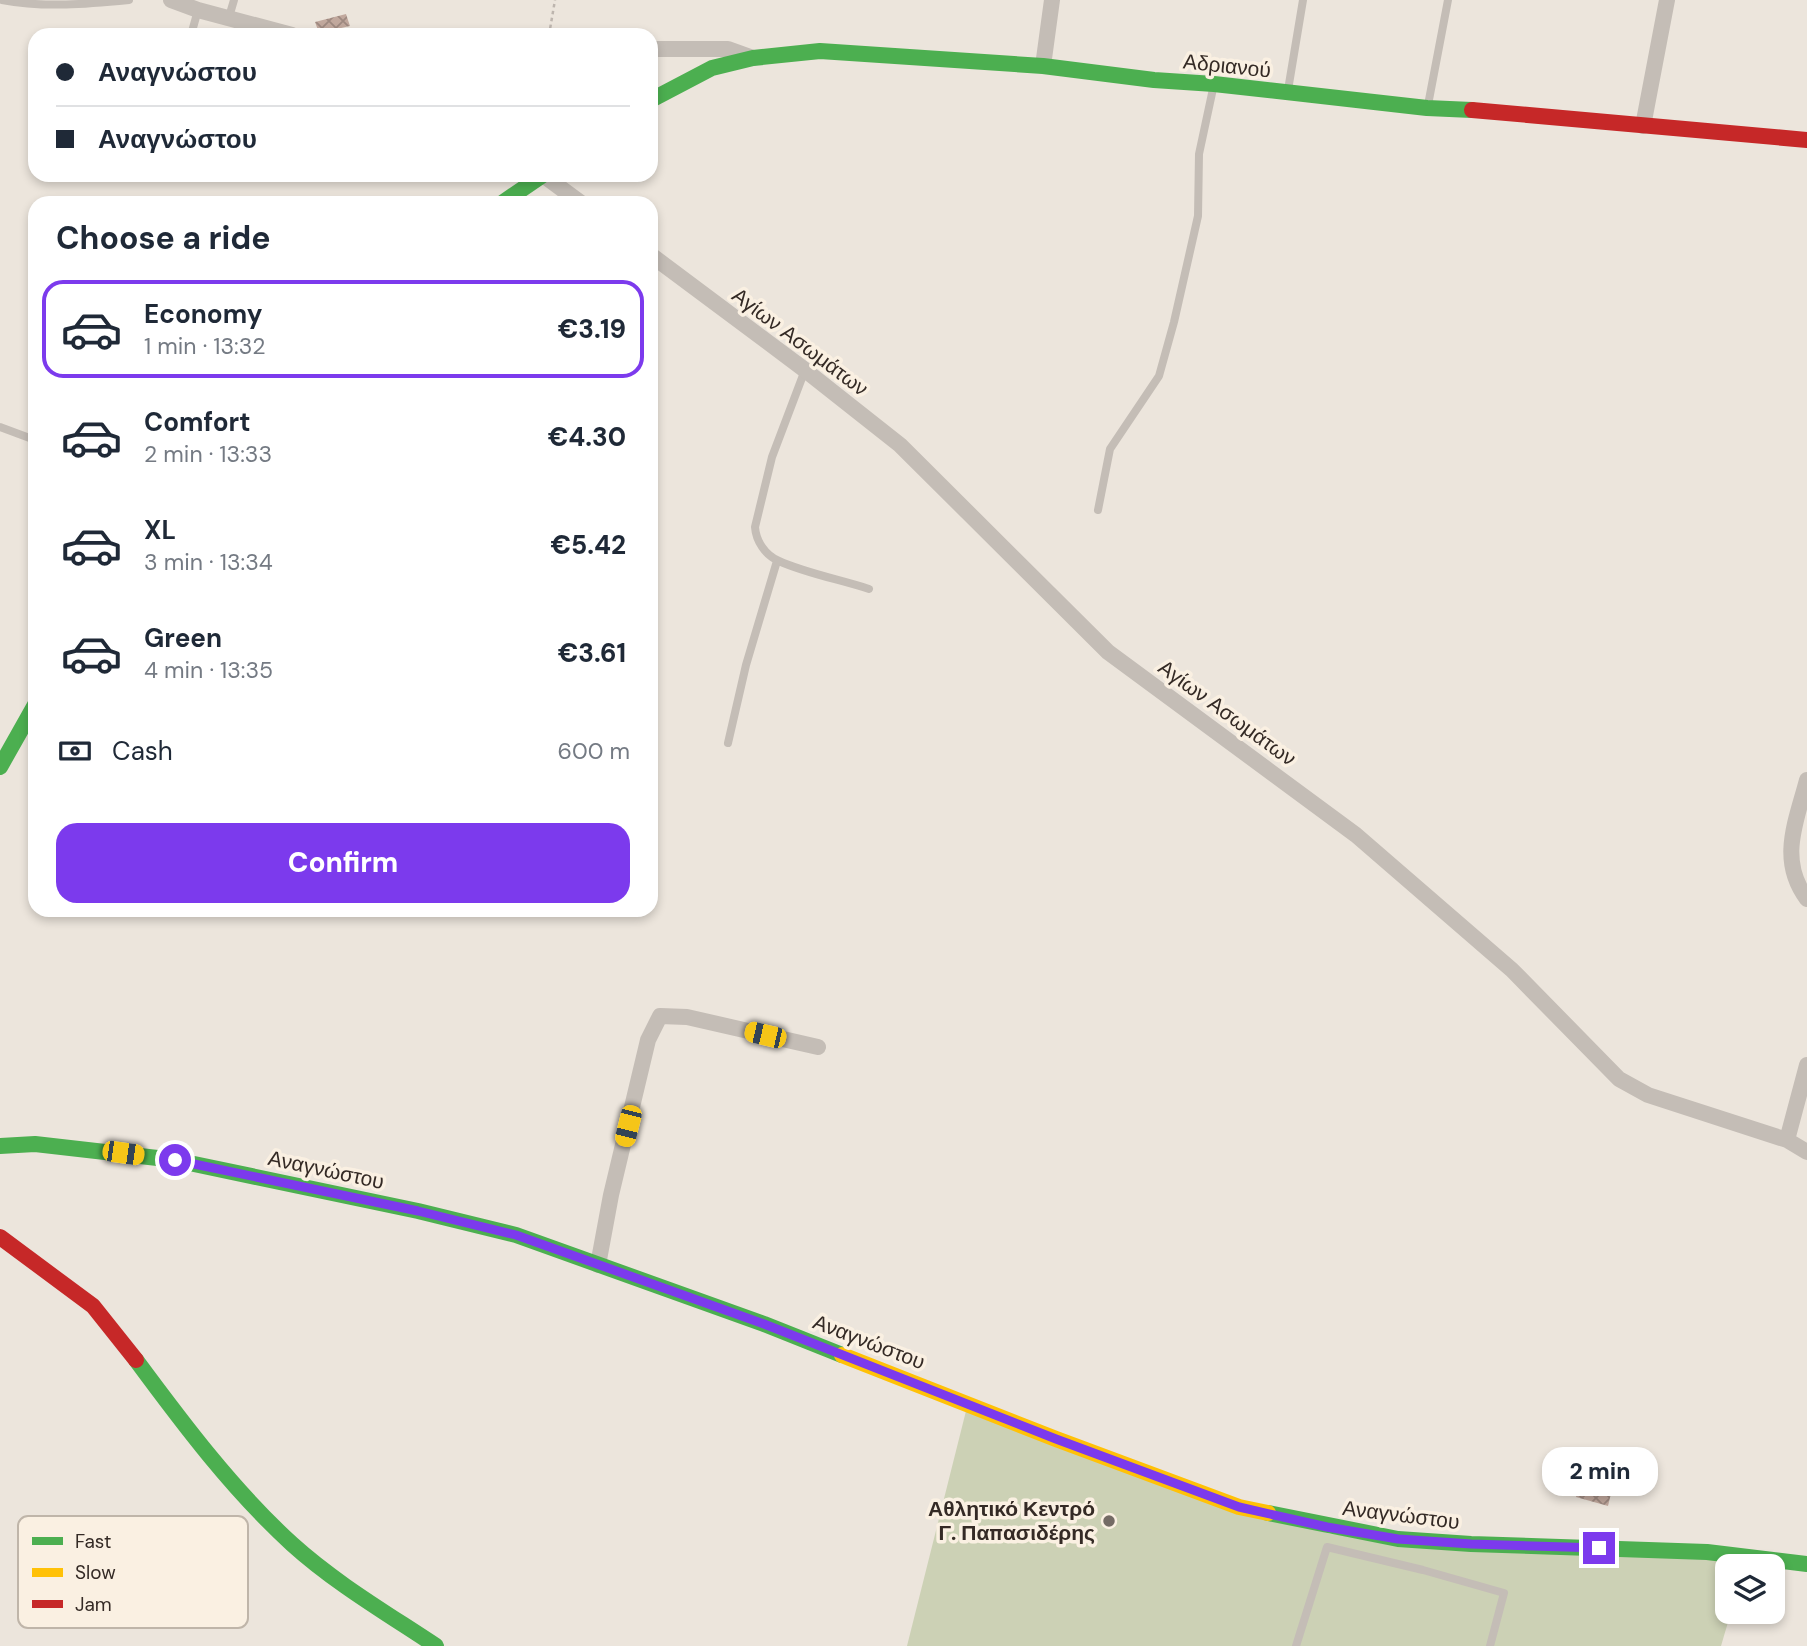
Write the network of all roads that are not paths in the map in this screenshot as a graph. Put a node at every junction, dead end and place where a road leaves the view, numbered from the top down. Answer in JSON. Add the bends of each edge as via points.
{"nodes":[{"id":1,"x":2,"y":0,"type":"edge"},
{"id":2,"x":129,"y":0,"type":"edge"},
{"id":3,"x":171,"y":0,"type":"edge"},
{"id":4,"x":234,"y":0,"type":"edge"},
{"id":5,"x":1052,"y":0,"type":"edge"},
{"id":6,"x":1303,"y":0,"type":"edge"},
{"id":7,"x":1448,"y":0,"type":"edge"},
{"id":8,"x":1667,"y":0,"type":"edge"},
{"id":9,"x":198,"y":10,"type":"junction"},
{"id":10,"x":229,"y":17,"type":"junction"},
{"id":11,"x":193,"y":28,"type":"edge"},
{"id":12,"x":268,"y":28,"type":"edge"},
{"id":13,"x":658,"y":49,"type":"edge"},
{"id":14,"x":753,"y":58,"type":"junction"},
{"id":15,"x":1043,"y":66,"type":"junction"},
{"id":16,"x":1214,"y":84,"type":"junction"},
{"id":17,"x":1287,"y":93,"type":"junction"},
{"id":18,"x":658,"y":96,"type":"edge"},
{"id":19,"x":1427,"y":108,"type":"junction"},
{"id":20,"x":1643,"y":126,"type":"junction"},
{"id":21,"x":1807,"y":140,"type":"edge"},
{"id":22,"x":533,"y":182,"type":"edge"},
{"id":23,"x":552,"y":182,"type":"edge"},
{"id":24,"x":512,"y":196,"type":"edge"},
{"id":25,"x":572,"y":196,"type":"edge"},
{"id":26,"x":658,"y":260,"type":"edge"},
{"id":27,"x":805,"y":370,"type":"junction"},
{"id":28,"x":0,"y":428,"type":"edge"},
{"id":29,"x":28,"y":438,"type":"edge"},
{"id":30,"x":1098,"y":510,"type":"dead end"},
{"id":31,"x":777,"y":561,"type":"junction"},
{"id":32,"x":869,"y":589,"type":"dead end"},
{"id":33,"x":28,"y":717,"type":"edge"},
{"id":34,"x":728,"y":743,"type":"dead end"},
{"id":35,"x":0,"y":766,"type":"edge"},
{"id":36,"x":1807,"y":780,"type":"edge"},
{"id":37,"x":1807,"y":899,"type":"edge"},
{"id":38,"x":818,"y":1047,"type":"dead end"},
{"id":39,"x":1807,"y":1065,"type":"edge"},
{"id":40,"x":1787,"y":1140,"type":"junction"},
{"id":41,"x":0,"y":1146,"type":"edge"},
{"id":42,"x":1807,"y":1152,"type":"edge"},
{"id":43,"x":0,"y":1237,"type":"edge"},
{"id":44,"x":598,"y":1265,"type":"junction"},
{"id":45,"x":1327,"y":1527,"type":"junction"},
{"id":46,"x":1327,"y":1547,"type":"junction"},
{"id":47,"x":1807,"y":1564,"type":"edge"},
{"id":48,"x":436,"y":1646,"type":"edge"},
{"id":49,"x":1296,"y":1646,"type":"edge"},
{"id":50,"x":1490,"y":1646,"type":"edge"}],
"edges":[{"from":1,"to":2,"type":"lane","via":[[88,4]]},
{"from":3,"to":9,"type":"street"},
{"from":4,"to":10,"type":"lane"},
{"from":5,"to":15,"type":"street"},
{"from":6,"to":17,"type":"lane"},
{"from":7,"to":19,"type":"lane"},
{"from":8,"to":20,"type":"street"},
{"from":9,"to":10,"type":"street"},
{"from":9,"to":11,"type":"lane"},
{"from":10,"to":12,"type":"street"},
{"from":13,"to":14,"type":"street","via":[[728,49]]},
{"from":14,"to":15,"type":"street","name":"Αδριανού","via":[[820,51]]},
{"from":14,"to":18,"type":"street","name":"Αδριανού","via":[[712,68]]},
{"from":15,"to":16,"type":"street","name":"Αδριανού"},
{"from":16,"to":17,"type":"street","name":"Αδριανού"},
{"from":16,"to":30,"type":"lane","via":[[1199,154],[1198,216],[1174,322],[1159,376],[1110,449]]},
{"from":17,"to":19,"type":"street","name":"Αδριανού"},
{"from":19,"to":20,"type":"street","name":"Αδριανού"},
{"from":20,"to":21,"type":"street","name":"Αδριανού"},
{"from":22,"to":24,"type":"street"},
{"from":23,"to":25,"type":"street"},
{"from":26,"to":27,"type":"street","name":"Αγίων Ασωμάτων"},
{"from":27,"to":31,"type":"lane","via":[[772,457],[755,527],[761,547]]},
{"from":27,"to":40,"type":"street","name":"Αγίων Ασωμάτων","via":[[900,445],[1108,652],[1356,835],[1512,970],[1619,1079],[1648,1095]]},
{"from":28,"to":29,"type":"lane"},
{"from":31,"to":32,"type":"lane"},
{"from":31,"to":34,"type":"lane"},
{"from":33,"to":35,"type":"street"},
{"from":36,"to":37,"type":"street","via":[[1790,844],[1793,871]]},
{"from":38,"to":44,"type":"street","via":[[687,1017],[660,1016],[648,1040]]},
{"from":39,"to":40,"type":"street"},
{"from":40,"to":42,"type":"street","name":"Αγίων Ασωμάτων"},
{"from":41,"to":44,"type":"street","name":"Αναγνώστου","via":[[35,1144],[175,1160],[516,1235]]},
{"from":43,"to":48,"type":"street","via":[[93,1306],[184,1424],[293,1545]]},
{"from":44,"to":45,"type":"street","name":"Αναγνώστου","via":[[1239,1507]]},
{"from":45,"to":46,"type":"lane"},
{"from":45,"to":47,"type":"street","name":"Αναγνώστου","via":[[1410,1540],[1707,1552]]},
{"from":46,"to":49,"type":"lane"},
{"from":46,"to":50,"type":"lane","via":[[1504,1593]]}]}
